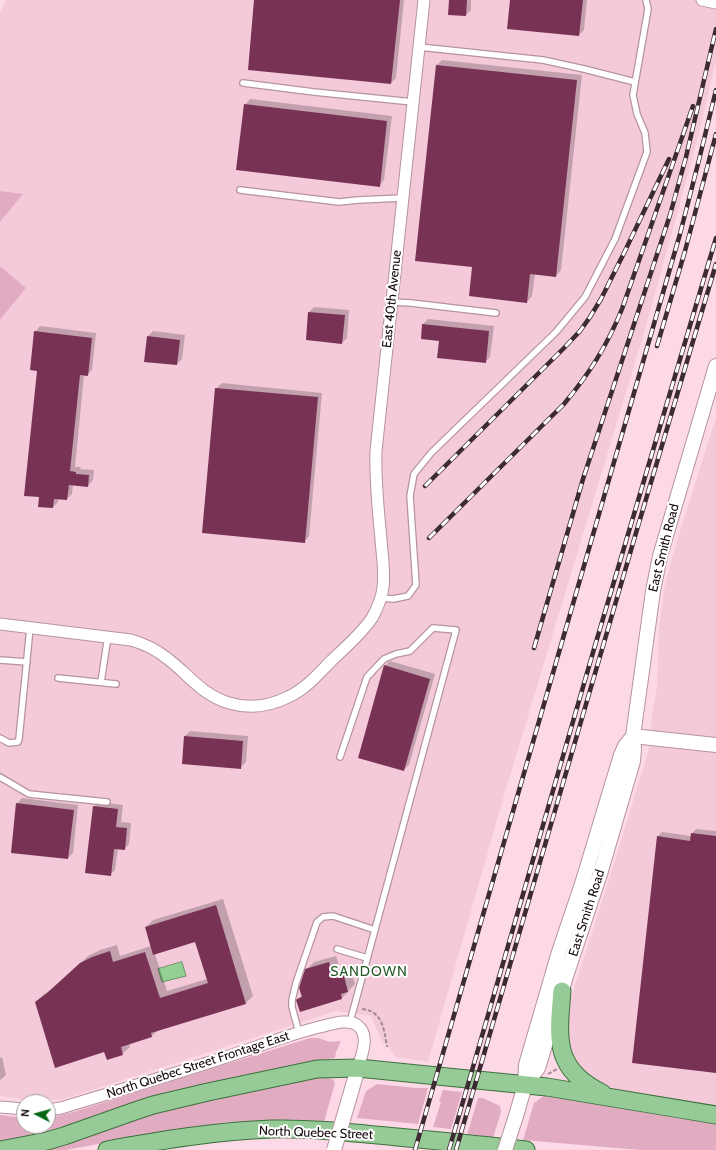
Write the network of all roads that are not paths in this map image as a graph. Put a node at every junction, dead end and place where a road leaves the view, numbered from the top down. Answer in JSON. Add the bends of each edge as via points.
{"nodes":[{"id":1,"x":424,"y":0,"type":"edge"},
{"id":2,"x":646,"y":0,"type":"edge"},
{"id":3,"x":702,"y":0,"type":"edge"},
{"id":4,"x":716,"y":3,"type":"edge"},
{"id":5,"x":419,"y":47,"type":"junction"},
{"id":6,"x":635,"y":82,"type":"junction"},
{"id":7,"x":243,"y":83,"type":"dead end"},
{"id":8,"x":413,"y":102,"type":"junction"},
{"id":9,"x":240,"y":190,"type":"dead end"},
{"id":10,"x":403,"y":198,"type":"junction"},
{"id":11,"x":392,"y":302,"type":"junction"},
{"id":12,"x":496,"y":313,"type":"dead end"},
{"id":13,"x":716,"y":366,"type":"edge"},
{"id":14,"x":381,"y":598,"type":"junction"},
{"id":15,"x":0,"y":624,"type":"edge"},
{"id":16,"x":30,"y":628,"type":"junction"},
{"id":17,"x":108,"y":636,"type":"junction"},
{"id":18,"x":0,"y":660,"type":"edge"},
{"id":19,"x":27,"y":662,"type":"junction"},
{"id":20,"x":58,"y":678,"type":"dead end"},
{"id":21,"x":101,"y":682,"type":"junction"},
{"id":22,"x":116,"y":684,"type":"dead end"},
{"id":23,"x":633,"y":736,"type":"junction"},
{"id":24,"x":0,"y":738,"type":"edge"},
{"id":25,"x":716,"y":745,"type":"edge"},
{"id":26,"x":340,"y":757,"type":"dead end"},
{"id":27,"x":0,"y":777,"type":"edge"},
{"id":28,"x":107,"y":802,"type":"dead end"},
{"id":29,"x":375,"y":930,"type":"junction"},
{"id":30,"x":337,"y":949,"type":"dead end"},
{"id":31,"x":367,"y":958,"type":"junction"},
{"id":32,"x":562,"y":991,"type":"junction"},
{"id":33,"x":350,"y":1022,"type":"junction"},
{"id":34,"x":299,"y":1033,"type":"junction"},
{"id":35,"x":358,"y":1068,"type":"junction"},
{"id":36,"x":525,"y":1085,"type":"junction"},
{"id":37,"x":613,"y":1098,"type":"junction"},
{"id":38,"x":0,"y":1107,"type":"edge"},
{"id":39,"x":16,"y":1108,"type":"edge"},
{"id":40,"x":56,"y":1109,"type":"edge"},
{"id":41,"x":716,"y":1115,"type":"edge"},
{"id":42,"x":1,"y":1150,"type":"edge"},
{"id":43,"x":107,"y":1150,"type":"edge"},
{"id":44,"x":334,"y":1150,"type":"edge"},
{"id":45,"x":505,"y":1150,"type":"edge"},
{"id":46,"x":526,"y":1150,"type":"edge"}],
"edges":[{"from":1,"to":5,"type":"street","name":"East 40th Avenue"},
{"from":2,"to":6,"type":"lane","via":[[648,9]]},
{"from":3,"to":4,"type":"street"},
{"from":5,"to":6,"type":"lane","via":[[543,60]]},
{"from":5,"to":8,"type":"street","name":"East 40th Avenue"},
{"from":6,"to":14,"type":"lane","via":[[633,95],[645,133],[647,152],[611,245],[585,297],[556,332],[431,453],[414,474],[410,496],[416,585],[408,596]]},
{"from":7,"to":8,"type":"lane"},
{"from":8,"to":10,"type":"street","name":"East 40th Avenue"},
{"from":9,"to":10,"type":"lane","via":[[339,202]]},
{"from":10,"to":11,"type":"street","name":"East 40th Avenue"},
{"from":11,"to":12,"type":"lane"},
{"from":11,"to":14,"type":"street","name":"East 40th Avenue","via":[[376,451],[383,562]]},
{"from":13,"to":23,"type":"street","name":"East Smith Road","via":[[660,556]]},
{"from":14,"to":17,"type":"street","name":"East 40th Avenue","via":[[364,630],[307,685],[290,697],[265,705],[238,705],[222,700],[197,686],[169,660],[150,647]]},
{"from":15,"to":16,"type":"street","name":"East 40th Avenue"},
{"from":16,"to":17,"type":"street","name":"East 40th Avenue"},
{"from":16,"to":19,"type":"lane"},
{"from":17,"to":21,"type":"lane"},
{"from":18,"to":19,"type":"lane"},
{"from":19,"to":24,"type":"lane","via":[[20,739],[18,742],[9,743]]},
{"from":20,"to":21,"type":"lane"},
{"from":21,"to":22,"type":"lane"},
{"from":23,"to":25,"type":"street"},
{"from":23,"to":32,"type":"street","name":"East Smith Road","via":[[633,761],[616,824]]},
{"from":23,"to":36,"type":"street","name":"East Smith Road","via":[[621,755],[559,952],[526,1065]]},
{"from":26,"to":29,"type":"lane","via":[[367,677],[384,659],[410,651],[433,628],[456,630]]},
{"from":27,"to":28,"type":"lane","via":[[29,794]]},
{"from":29,"to":31,"type":"lane"},
{"from":29,"to":34,"type":"lane","via":[[333,916],[322,917],[317,922],[292,1000]]},
{"from":30,"to":31,"type":"lane"},
{"from":31,"to":33,"type":"lane"},
{"from":32,"to":36,"type":"street","name":"East Smith Road","via":[[538,1068]]},
{"from":32,"to":37,"type":"main road","via":[[559,1037],[565,1059],[587,1084]]},
{"from":33,"to":34,"type":"street","name":"North Quebec Street Frontage East"},
{"from":33,"to":35,"type":"street","via":[[357,1025],[364,1034]]},
{"from":34,"to":40,"type":"street","name":"North Quebec Street Frontage East"},
{"from":35,"to":36,"type":"main road"},
{"from":35,"to":42,"type":"main road","via":[[317,1069],[208,1092],[141,1109],[47,1141]]},
{"from":35,"to":44,"type":"street","bridge":true},
{"from":36,"to":37,"type":"main road"},
{"from":36,"to":45,"type":"street","name":"East Smith Road","bridge":true},
{"from":37,"to":41,"type":"main road"},
{"from":38,"to":39,"type":"street"},
{"from":43,"to":46,"type":"main road","name":"North Quebec Street","via":[[212,1133],[279,1129],[367,1134]]}]}
